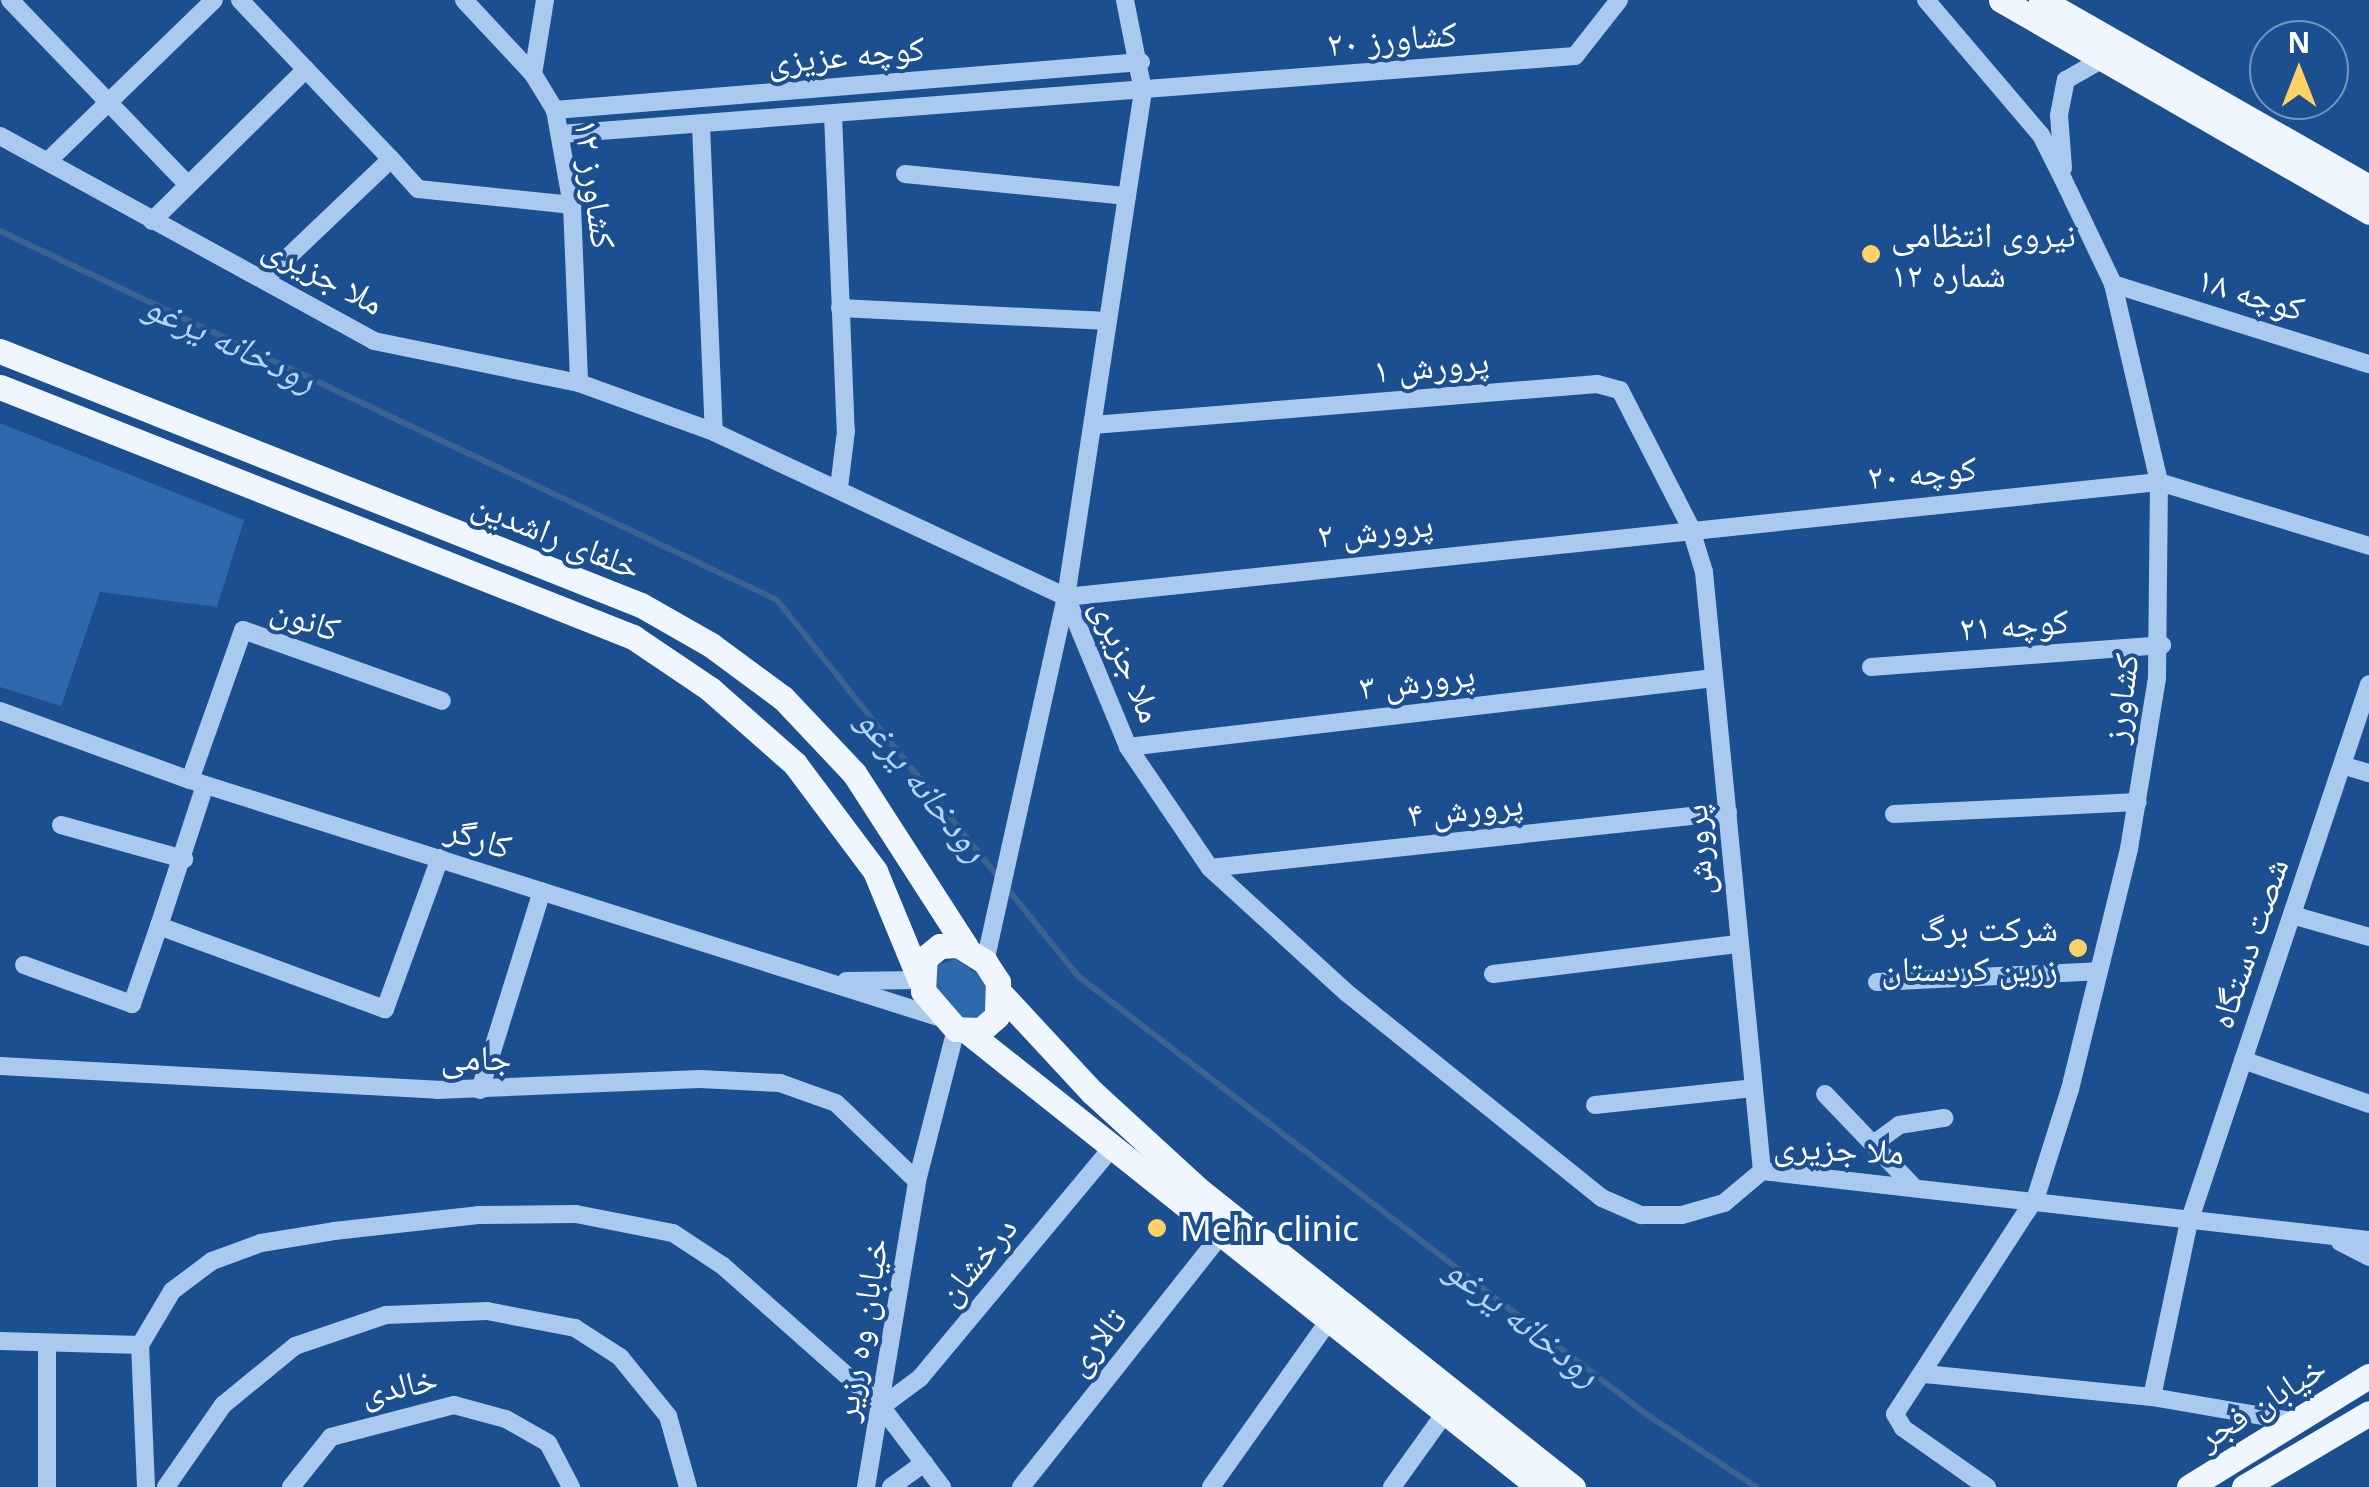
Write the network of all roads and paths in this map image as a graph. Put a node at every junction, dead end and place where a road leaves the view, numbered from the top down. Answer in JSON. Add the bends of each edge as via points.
{"nodes":[{"id":1,"x":10,"y":0,"type":"edge"},
{"id":2,"x":214,"y":0,"type":"edge"},
{"id":3,"x":240,"y":0,"type":"edge"},
{"id":4,"x":464,"y":0,"type":"edge"},
{"id":5,"x":545,"y":0,"type":"edge"},
{"id":6,"x":1125,"y":0,"type":"edge"},
{"id":7,"x":1619,"y":0,"type":"edge"},
{"id":8,"x":1926,"y":0,"type":"edge"},
{"id":9,"x":2001,"y":0,"type":"edge"},
{"id":10,"x":2041,"y":0,"type":"edge"},
{"id":11,"x":2100,"y":60,"type":"junction"},
{"id":12,"x":1141,"y":62,"type":"junction"},
{"id":13,"x":306,"y":69,"type":"junction"},
{"id":14,"x":532,"y":74,"type":"junction"},
{"id":15,"x":1143,"y":91,"type":"junction"},
{"id":16,"x":107,"y":102,"type":"junction"},
{"id":17,"x":555,"y":110,"type":"junction"},
{"id":18,"x":833,"y":114,"type":"junction"},
{"id":19,"x":701,"y":126,"type":"junction"},
{"id":20,"x":561,"y":134,"type":"junction"},
{"id":21,"x":0,"y":136,"type":"edge"},
{"id":22,"x":50,"y":159,"type":"junction"},
{"id":23,"x":391,"y":159,"type":"junction"},
{"id":24,"x":905,"y":174,"type":"dead end"},
{"id":25,"x":2064,"y":179,"type":"junction"},
{"id":26,"x":187,"y":184,"type":"junction"},
{"id":27,"x":2369,"y":187,"type":"edge"},
{"id":28,"x":1127,"y":196,"type":"junction"},
{"id":29,"x":572,"y":205,"type":"junction"},
{"id":30,"x":2369,"y":212,"type":"edge"},
{"id":31,"x":152,"y":221,"type":"junction"},
{"id":32,"x":265,"y":279,"type":"junction"},
{"id":33,"x":2113,"y":284,"type":"junction"},
{"id":34,"x":840,"y":308,"type":"junction"},
{"id":35,"x":1108,"y":321,"type":"junction"},
{"id":36,"x":0,"y":351,"type":"edge"},
{"id":37,"x":2369,"y":364,"type":"edge"},
{"id":38,"x":579,"y":384,"type":"junction"},
{"id":39,"x":0,"y":387,"type":"edge"},
{"id":40,"x":1092,"y":426,"type":"junction"},
{"id":41,"x":714,"y":432,"type":"junction"},
{"id":42,"x":2159,"y":482,"type":"junction"},
{"id":43,"x":838,"y":487,"type":"junction"},
{"id":44,"x":1690,"y":526,"type":"junction"},
{"id":45,"x":2369,"y":546,"type":"edge"},
{"id":46,"x":1066,"y":597,"type":"junction"},
{"id":47,"x":2162,"y":645,"type":"junction"},
{"id":48,"x":1871,"y":667,"type":"dead end"},
{"id":49,"x":1714,"y":678,"type":"junction"},
{"id":50,"x":2369,"y":684,"type":"edge"},
{"id":51,"x":442,"y":701,"type":"dead end"},
{"id":52,"x":0,"y":710,"type":"edge"},
{"id":53,"x":1128,"y":748,"type":"junction"},
{"id":54,"x":2342,"y":764,"type":"junction"},
{"id":55,"x":2369,"y":773,"type":"edge"},
{"id":56,"x":197,"y":782,"type":"junction"},
{"id":57,"x":2138,"y":802,"type":"junction"},
{"id":58,"x":1728,"y":812,"type":"junction"},
{"id":59,"x":1894,"y":814,"type":"dead end"},
{"id":60,"x":61,"y":826,"type":"dead end"},
{"id":61,"x":440,"y":858,"type":"junction"},
{"id":62,"x":184,"y":859,"type":"junction"},
{"id":63,"x":1210,"y":868,"type":"junction"},
{"id":64,"x":542,"y":892,"type":"junction"},
{"id":65,"x":2292,"y":915,"type":"junction"},
{"id":66,"x":159,"y":926,"type":"junction"},
{"id":67,"x":2369,"y":938,"type":"edge"},
{"id":68,"x":1737,"y":944,"type":"junction"},
{"id":69,"x":976,"y":955,"type":"junction"},
{"id":70,"x":24,"y":965,"type":"dead end"},
{"id":71,"x":2098,"y":971,"type":"junction"},
{"id":72,"x":1494,"y":974,"type":"dead end"},
{"id":73,"x":920,"y":980,"type":"junction"},
{"id":74,"x":826,"y":981,"type":"junction"},
{"id":75,"x":1877,"y":982,"type":"dead end"},
{"id":76,"x":1000,"y":993,"type":"junction"},
{"id":77,"x":955,"y":1027,"type":"junction"},
{"id":78,"x":2243,"y":1060,"type":"junction"},
{"id":79,"x":0,"y":1066,"type":"edge"},
{"id":80,"x":1752,"y":1088,"type":"junction"},
{"id":81,"x":480,"y":1090,"type":"junction"},
{"id":82,"x":1825,"y":1094,"type":"dead end"},
{"id":83,"x":2369,"y":1104,"type":"edge"},
{"id":84,"x":1595,"y":1105,"type":"dead end"},
{"id":85,"x":1944,"y":1118,"type":"dead end"},
{"id":86,"x":1876,"y":1142,"type":"junction"},
{"id":87,"x":1113,"y":1146,"type":"junction"},
{"id":88,"x":1762,"y":1170,"type":"junction"},
{"id":89,"x":917,"y":1181,"type":"junction"},
{"id":90,"x":1912,"y":1185,"type":"junction"},
{"id":91,"x":2036,"y":1198,"type":"junction"},
{"id":92,"x":2188,"y":1222,"type":"junction"},
{"id":93,"x":1220,"y":1236,"type":"junction"},
{"id":94,"x":2326,"y":1236,"type":"junction"},
{"id":95,"x":2369,"y":1240,"type":"edge"},
{"id":96,"x":2369,"y":1256,"type":"edge"},
{"id":97,"x":1327,"y":1322,"type":"junction"},
{"id":98,"x":0,"y":1341,"type":"edge"},
{"id":99,"x":47,"y":1342,"type":"junction"},
{"id":100,"x":140,"y":1345,"type":"junction"},
{"id":101,"x":1925,"y":1374,"type":"junction"},
{"id":102,"x":2369,"y":1376,"type":"edge"},
{"id":103,"x":2152,"y":1397,"type":"junction"},
{"id":104,"x":880,"y":1406,"type":"junction"},
{"id":105,"x":1445,"y":1413,"type":"junction"},
{"id":106,"x":2369,"y":1414,"type":"edge"},
{"id":107,"x":2296,"y":1422,"type":"junction"},
{"id":108,"x":924,"y":1463,"type":"junction"},
{"id":109,"x":47,"y":1487,"type":"edge"},
{"id":110,"x":146,"y":1487,"type":"edge"},
{"id":111,"x":166,"y":1487,"type":"edge"},
{"id":112,"x":291,"y":1487,"type":"edge"},
{"id":113,"x":571,"y":1487,"type":"edge"},
{"id":114,"x":688,"y":1487,"type":"edge"},
{"id":115,"x":866,"y":1487,"type":"edge"},
{"id":116,"x":891,"y":1487,"type":"edge"},
{"id":117,"x":942,"y":1487,"type":"edge"},
{"id":118,"x":1020,"y":1487,"type":"edge"},
{"id":119,"x":1211,"y":1487,"type":"edge"},
{"id":120,"x":1392,"y":1487,"type":"edge"},
{"id":121,"x":1539,"y":1487,"type":"edge"},
{"id":122,"x":1574,"y":1487,"type":"edge"},
{"id":123,"x":1987,"y":1487,"type":"edge"},
{"id":124,"x":2189,"y":1487,"type":"edge"},
{"id":125,"x":2244,"y":1487,"type":"edge"}],
"edges":[{"from":1,"to":16,"type":"street"},
{"from":2,"to":16,"type":"street"},
{"from":3,"to":13,"type":"street"},
{"from":4,"to":14,"type":"street","name":"کشاورز ۱۲"},
{"from":5,"to":14,"type":"street"},
{"from":6,"to":12,"type":"street"},
{"from":7,"to":15,"type":"street","name":"کشاورز ۲۰","via":[[1575,56]]},
{"from":8,"to":25,"type":"street","name":"کشاورز","via":[[2041,135]]},
{"from":9,"to":11,"type":"main road"},
{"from":10,"to":27,"type":"main road"},
{"from":11,"to":25,"type":"street","via":[[2071,74],[2062,92]]},
{"from":11,"to":30,"type":"main road"},
{"from":12,"to":15,"type":"street"},
{"from":12,"to":17,"type":"street","name":"کوچه عزیزی"},
{"from":13,"to":23,"type":"street"},
{"from":13,"to":26,"type":"street"},
{"from":14,"to":17,"type":"street","name":"کشاورز ۱۲"},
{"from":15,"to":18,"type":"street","name":"کشاورز ۲۰"},
{"from":15,"to":28,"type":"street"},
{"from":16,"to":22,"type":"street"},
{"from":16,"to":26,"type":"street"},
{"from":17,"to":20,"type":"street","name":"کشاورز ۱۲"},
{"from":18,"to":19,"type":"street","name":"کشاورز ۲۰"},
{"from":18,"to":34,"type":"street"},
{"from":19,"to":20,"type":"street","name":"کشاورز ۲۰"},
{"from":19,"to":41,"type":"street"},
{"from":20,"to":29,"type":"street","name":"کشاورز ۱۲"},
{"from":21,"to":22,"type":"street","name":"ملا جزیری"},
{"from":22,"to":31,"type":"street","name":"ملا جزیری"},
{"from":23,"to":29,"type":"street","via":[[418,189]]},
{"from":23,"to":32,"type":"street"},
{"from":24,"to":28,"type":"street"},
{"from":25,"to":33,"type":"street","name":"کشاورز"},
{"from":26,"to":31,"type":"street"},
{"from":28,"to":35,"type":"street"},
{"from":29,"to":38,"type":"street","name":"کشاورز ۱۲"},
{"from":31,"to":32,"type":"street","name":"ملا جزیری"},
{"from":32,"to":38,"type":"street","name":"ملا جزیری","via":[[374,341]]},
{"from":33,"to":37,"type":"street","name":"کوچه ۱۸"},
{"from":33,"to":42,"type":"street","name":"کشاورز"},
{"from":34,"to":35,"type":"street"},
{"from":34,"to":43,"type":"street","via":[[846,431]]},
{"from":35,"to":40,"type":"street"},
{"from":36,"to":69,"type":"main road","name":"خلفای راشدین","via":[[640,606],[712,645],[783,698],[854,773]]},
{"from":38,"to":41,"type":"street","name":"ملا جزیری"},
{"from":39,"to":73,"type":"main road","via":[[633,637],[710,689],[795,764],[875,870]]},
{"from":40,"to":44,"type":"street","name":"پرورش ۱","via":[[1609,384],[1620,390]]},
{"from":40,"to":46,"type":"street"},
{"from":41,"to":43,"type":"street","name":"ملا جزیری"},
{"from":42,"to":44,"type":"street","name":"کوچه ۲۰"},
{"from":42,"to":45,"type":"street"},
{"from":42,"to":47,"type":"street","name":"کشاورز"},
{"from":43,"to":46,"type":"street","name":"ملا جزیری"},
{"from":44,"to":46,"type":"street","name":"پرورش ۲"},
{"from":44,"to":49,"type":"street","name":"پرورش","via":[[1704,572]]},
{"from":46,"to":53,"type":"street","name":"ملا جزیری"},
{"from":46,"to":69,"type":"street","via":[[1000,897]]},
{"from":47,"to":48,"type":"street","name":"کوچه ۲۱"},
{"from":47,"to":57,"type":"street","name":"کشاورز"},
{"from":49,"to":53,"type":"street","name":"پرورش ۳"},
{"from":49,"to":58,"type":"street","name":"پرورش"},
{"from":50,"to":54,"type":"street","name":"شصت دستگاه"},
{"from":51,"to":56,"type":"street","name":"کانون","via":[[243,630]]},
{"from":52,"to":56,"type":"street","name":"کارگر"},
{"from":53,"to":63,"type":"street","name":"ملا جزیری"},
{"from":54,"to":55,"type":"street"},
{"from":54,"to":65,"type":"street","name":"شصت دستگاه"},
{"from":56,"to":61,"type":"street","name":"کارگر"},
{"from":56,"to":62,"type":"street"},
{"from":57,"to":59,"type":"street"},
{"from":57,"to":71,"type":"street","name":"کشاورز"},
{"from":58,"to":63,"type":"street","name":"پرورش ۴"},
{"from":58,"to":68,"type":"street","name":"پرورش"},
{"from":60,"to":62,"type":"street"},
{"from":61,"to":64,"type":"street","name":"کارگر"},
{"from":61,"to":66,"type":"street","via":[[385,1009]]},
{"from":62,"to":66,"type":"street"},
{"from":63,"to":88,"type":"street","name":"ملا جزیری","via":[[1347,992],[1602,1198],[1642,1215],[1682,1214],[1724,1203]]},
{"from":64,"to":74,"type":"street","name":"کارگر"},
{"from":64,"to":81,"type":"street"},
{"from":65,"to":67,"type":"street"},
{"from":65,"to":78,"type":"street","name":"شصت دستگاه"},
{"from":66,"to":70,"type":"street","via":[[132,1004]]},
{"from":68,"to":72,"type":"street"},
{"from":68,"to":80,"type":"street","name":"پرورش"},
{"from":69,"to":73,"type":"main road","via":[[931,950]]},
{"from":69,"to":76,"type":"main road"},
{"from":71,"to":75,"type":"street"},
{"from":71,"to":91,"type":"street","name":"کشاورز"},
{"from":73,"to":74,"type":"street"},
{"from":73,"to":77,"type":"main road"},
{"from":74,"to":77,"type":"street","name":"کارگر"},
{"from":76,"to":77,"type":"main road","via":[[990,1025]]},
{"from":76,"to":122,"type":"main road","via":[[1092,1092],[1199,1190]]},
{"from":77,"to":87,"type":"main road"},
{"from":77,"to":89,"type":"street","name":"خیابان وه رزیر"},
{"from":78,"to":83,"type":"street"},
{"from":78,"to":92,"type":"street","name":"شصت دستگاه"},
{"from":79,"to":81,"type":"street","name":"جامی"},
{"from":80,"to":84,"type":"street"},
{"from":80,"to":88,"type":"street","name":"پرورش"},
{"from":81,"to":89,"type":"street","name":"جامی","via":[[700,1079],[780,1084],[836,1103]]},
{"from":82,"to":86,"type":"street"},
{"from":85,"to":86,"type":"street","via":[[1898,1125]]},
{"from":86,"to":90,"type":"street"},
{"from":87,"to":93,"type":"main road"},
{"from":87,"to":104,"type":"street","name":"درخشان","via":[[920,1378]]},
{"from":88,"to":90,"type":"street","name":"ملا جزیری"},
{"from":89,"to":104,"type":"street","name":"خیابان وه رزیر"},
{"from":90,"to":91,"type":"street","name":"ملا جزیری"},
{"from":91,"to":92,"type":"street","name":"ملا جزیری"},
{"from":91,"to":101,"type":"street","name":"کشاورز"},
{"from":92,"to":94,"type":"street","name":"ملا جزیری"},
{"from":92,"to":103,"type":"street","name":"شصت دستگاه"},
{"from":93,"to":97,"type":"main road"},
{"from":93,"to":118,"type":"street","name":"تالاری"},
{"from":94,"to":95,"type":"street","name":"ملا جزیری"},
{"from":94,"to":96,"type":"street"},
{"from":97,"to":105,"type":"main road"},
{"from":97,"to":119,"type":"street"},
{"from":98,"to":99,"type":"street"},
{"from":99,"to":100,"type":"street"},
{"from":99,"to":109,"type":"street"},
{"from":100,"to":104,"type":"street","via":[[172,1291],[212,1261],[261,1242],[478,1215],[576,1214],[673,1233],[766,1299]]},
{"from":100,"to":110,"type":"street"},
{"from":101,"to":103,"type":"street"},
{"from":101,"to":123,"type":"street","name":"کشاورز","via":[[1896,1414],[1903,1428]]},
{"from":102,"to":107,"type":"main road","name":"خیابان فجر"},
{"from":103,"to":107,"type":"street"},
{"from":104,"to":108,"type":"street"},
{"from":104,"to":115,"type":"street","name":"خیابان وه رزیر"},
{"from":105,"to":120,"type":"street"},
{"from":105,"to":121,"type":"main road"},
{"from":106,"to":125,"type":"main road","name":"خیابان فجر"},
{"from":107,"to":124,"type":"main road","name":"خیابان فجر"},
{"from":108,"to":116,"type":"street"},
{"from":108,"to":117,"type":"street"},
{"from":111,"to":114,"type":"street","via":[[223,1405],[294,1346],[386,1315],[487,1311],[575,1328],[620,1357],[668,1416]]},
{"from":112,"to":113,"type":"street","name":"خالدی","via":[[331,1437],[454,1405],[506,1419],[548,1442]]}]}
